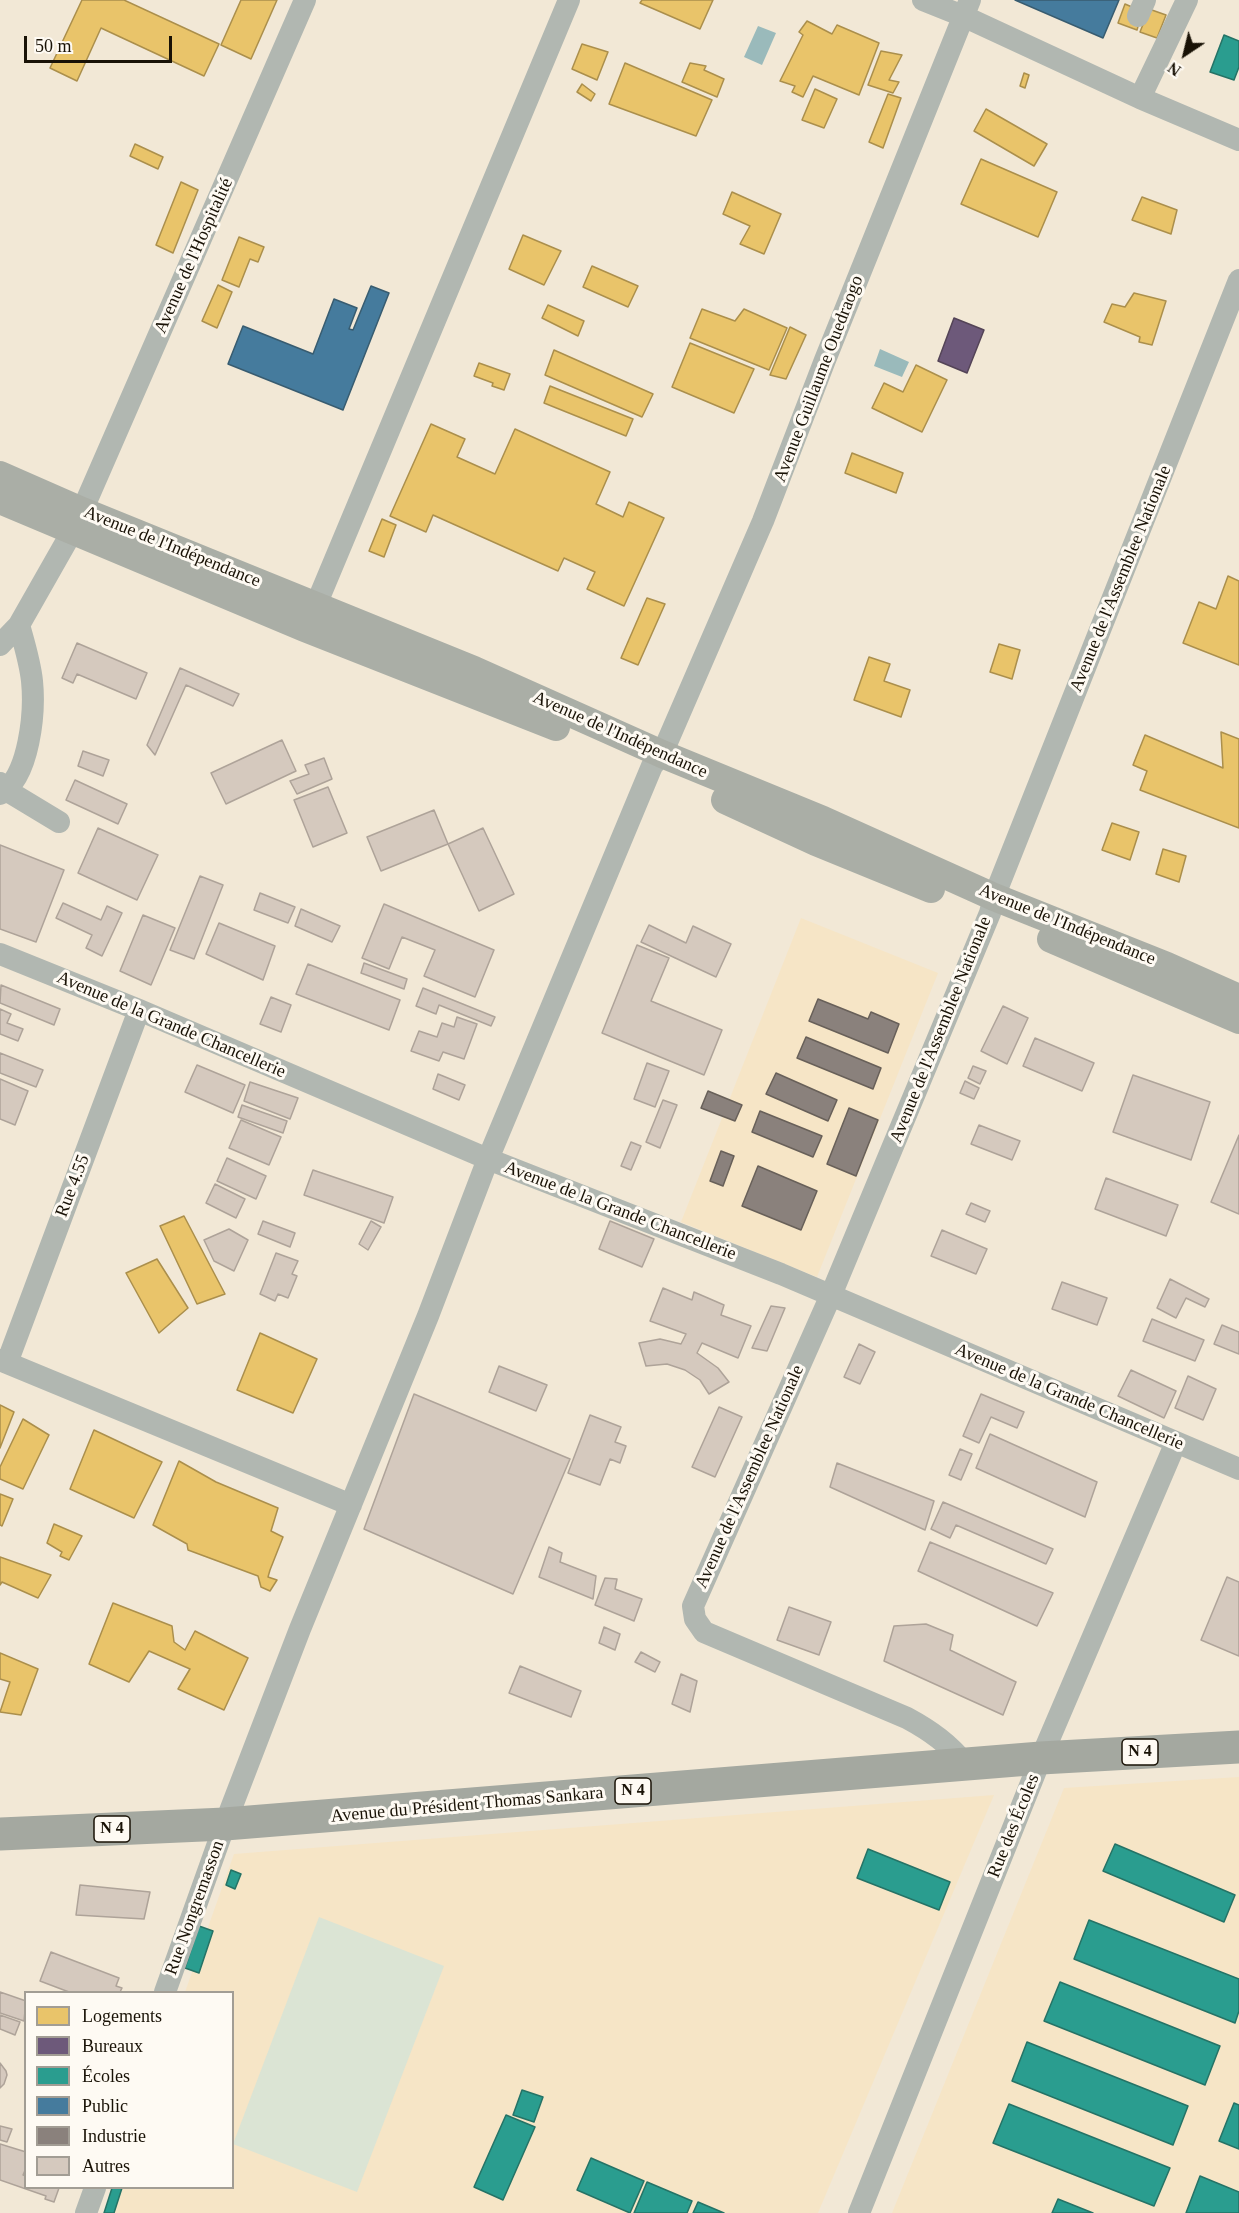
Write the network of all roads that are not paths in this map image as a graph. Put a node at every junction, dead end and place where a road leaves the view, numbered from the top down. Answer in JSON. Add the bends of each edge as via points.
{"nodes":[{"id":1,"x":305,"y":0,"type":"edge"},
{"id":2,"x":569,"y":0,"type":"edge"},
{"id":3,"x":923,"y":0,"type":"edge"},
{"id":4,"x":1186,"y":1,"type":"edge"},
{"id":5,"x":966,"y":8,"type":"edge"},
{"id":6,"x":1140,"y":98,"type":"junction"},
{"id":7,"x":1239,"y":140,"type":"edge"},
{"id":8,"x":1239,"y":280,"type":"edge"},
{"id":9,"x":0,"y":475,"type":"edge"},
{"id":10,"x":0,"y":500,"type":"edge"},
{"id":11,"x":77,"y":520,"type":"junction"},
{"id":12,"x":316,"y":605,"type":"junction"},
{"id":13,"x":19,"y":625,"type":"junction"},
{"id":14,"x":0,"y":645,"type":"edge"},
{"id":15,"x":657,"y":760,"type":"junction"},
{"id":16,"x":2,"y":789,"type":"edge"},
{"id":17,"x":59,"y":822,"type":"dead end"},
{"id":18,"x":992,"y":905,"type":"junction"},
{"id":19,"x":0,"y":954,"type":"edge"},
{"id":20,"x":1162,"y":976,"type":"junction"},
{"id":21,"x":1239,"y":998,"type":"edge"},
{"id":22,"x":140,"y":1010,"type":"junction"},
{"id":23,"x":1239,"y":1020,"type":"edge"},
{"id":24,"x":488,"y":1159,"type":"junction"},
{"id":25,"x":831,"y":1295,"type":"junction"},
{"id":26,"x":3,"y":1361,"type":"edge"},
{"id":27,"x":1176,"y":1442,"type":"junction"},
{"id":28,"x":1239,"y":1469,"type":"edge"},
{"id":29,"x":351,"y":1505,"type":"junction"},
{"id":30,"x":1239,"y":1747,"type":"edge"},
{"id":31,"x":1041,"y":1758,"type":"junction"},
{"id":32,"x":966,"y":1765,"type":"junction"},
{"id":33,"x":225,"y":1824,"type":"junction"},
{"id":34,"x":0,"y":1834,"type":"edge"},
{"id":35,"x":165,"y":1991,"type":"edge"},
{"id":36,"x":94,"y":2189,"type":"edge"},
{"id":37,"x":86,"y":2213,"type":"edge"},
{"id":38,"x":859,"y":2213,"type":"edge"}],
"edges":[{"from":1,"to":11,"type":"street","name":"Avenue de l'Hospitalité"},
{"from":2,"to":12,"type":"street"},
{"from":3,"to":5,"type":"street"},
{"from":4,"to":6,"type":"street"},
{"from":5,"to":6,"type":"street"},
{"from":5,"to":15,"type":"street","name":"Avenue Guillaume Ouedraogo","via":[[763,521]]},
{"from":6,"to":7,"type":"street"},
{"from":8,"to":18,"type":"street","name":"Avenue de l'Assemblee Nationale"},
{"from":9,"to":11,"type":"main road","name":"Avenue de l'Indépendance"},
{"from":10,"to":11,"type":"main road","name":"Avenue de l'Indépendance"},
{"from":11,"to":12,"type":"main road","name":"Avenue de l'Indépendance"},
{"from":11,"to":13,"type":"street","name":"Avenue de l'Hospitalité"},
{"from":11,"to":15,"type":"main road","name":"Avenue de l'Indépendance","via":[[305,628]]},
{"from":12,"to":15,"type":"main road","name":"Avenue de l'Indépendance","via":[[474,670]]},
{"from":13,"to":14,"type":"street","name":"Avenue de l'Hospitalité"},
{"from":13,"to":16,"type":"street","via":[[32,680],[32,732],[23,765]]},
{"from":15,"to":18,"type":"main road","name":"Avenue de l'Indépendance"},
{"from":15,"to":24,"type":"street","name":"Avenue Guillaume Ouedraogo"},
{"from":16,"to":17,"type":"street"},
{"from":18,"to":20,"type":"main road","name":"Avenue de l'Indépendance"},
{"from":18,"to":25,"type":"street","name":"Avenue de l'Assemblee Nationale"},
{"from":19,"to":22,"type":"street","name":"Avenue de la Grande Chancellerie"},
{"from":20,"to":21,"type":"main road","name":"Avenue de l'Indépendance"},
{"from":20,"to":23,"type":"main road","name":"Avenue de l'Indépendance"},
{"from":22,"to":24,"type":"street","name":"Avenue de la Grande Chancellerie"},
{"from":22,"to":26,"type":"street","name":"Rue 4.55"},
{"from":24,"to":25,"type":"street","name":"Avenue de la Grande Chancellerie"},
{"from":24,"to":29,"type":"street","name":"Rue Nongremasson"},
{"from":25,"to":27,"type":"street","name":"Avenue de la Grande Chancellerie"},
{"from":25,"to":32,"type":"street","name":"Avenue de l'Assemblee Nationale","via":[[693,1606],[695,1619],[704,1632],[931,1730]]},
{"from":26,"to":29,"type":"street"},
{"from":27,"to":28,"type":"street","name":"Avenue de la Grande Chancellerie"},
{"from":27,"to":31,"type":"street","name":"Rue des Écoles"},
{"from":29,"to":33,"type":"street","name":"Rue Nongremasson"},
{"from":30,"to":31,"type":"highway","number":"N 4"},
{"from":31,"to":32,"type":"highway","name":"Avenue du Président Thomas Sankara","number":"N 4"},
{"from":31,"to":38,"type":"street","name":"Rue des Écoles"},
{"from":32,"to":33,"type":"highway","name":"Avenue du Président Thomas Sankara","number":"N 4"},
{"from":33,"to":34,"type":"highway","name":"Avenue du Président Thomas Sankara","number":"N 4"},
{"from":33,"to":35,"type":"street","name":"Rue Nongremasson"},
{"from":36,"to":37,"type":"street"}]}
